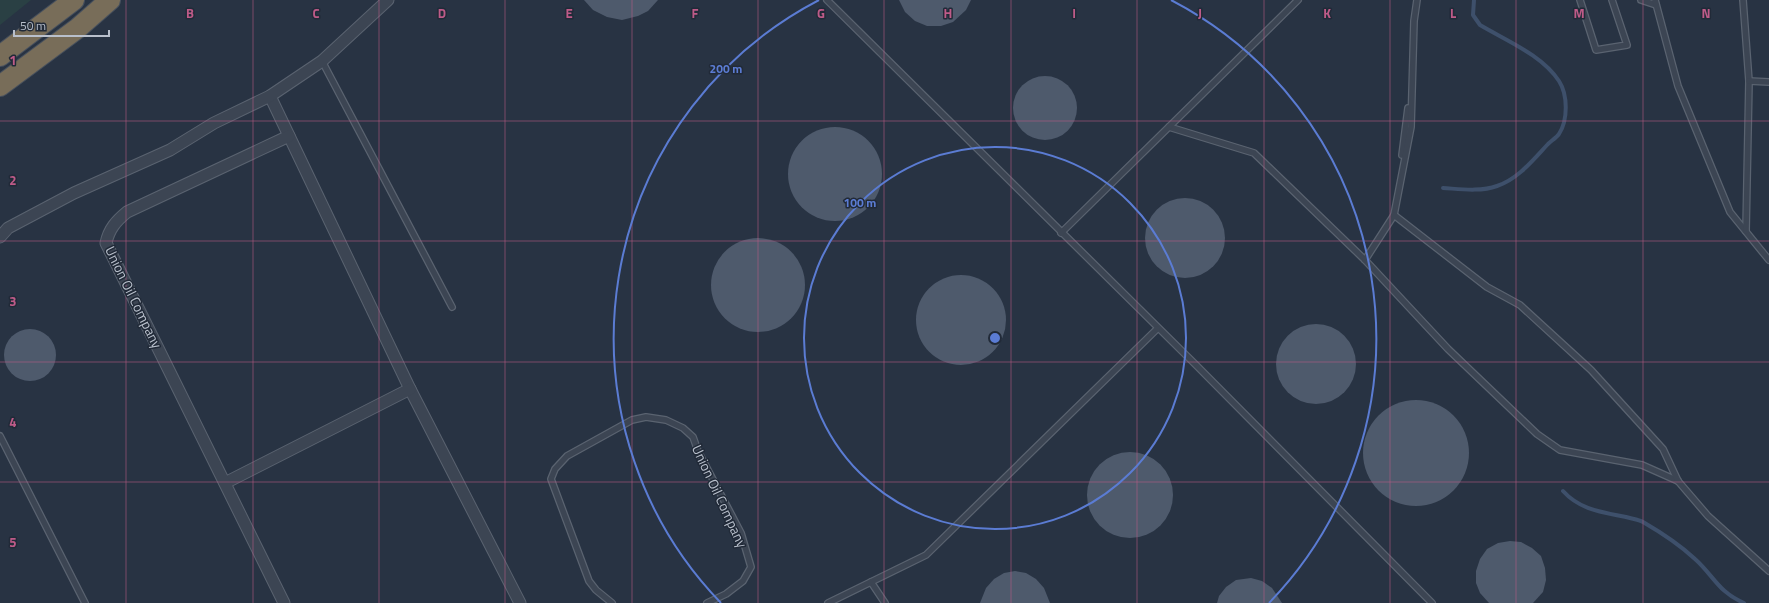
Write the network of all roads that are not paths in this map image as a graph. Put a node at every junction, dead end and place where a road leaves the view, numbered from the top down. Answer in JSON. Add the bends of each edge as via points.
{"nodes":[{"id":1,"x":74,"y":0,"type":"edge"},
{"id":2,"x":110,"y":0,"type":"edge"},
{"id":3,"x":388,"y":0,"type":"edge"},
{"id":4,"x":827,"y":0,"type":"edge"},
{"id":5,"x":1298,"y":0,"type":"edge"},
{"id":6,"x":1416,"y":0,"type":"edge"},
{"id":7,"x":1580,"y":0,"type":"edge"},
{"id":8,"x":1612,"y":0,"type":"edge"},
{"id":9,"x":1641,"y":0,"type":"edge"},
{"id":10,"x":1743,"y":0,"type":"edge"},
{"id":11,"x":1655,"y":2,"type":"edge"},
{"id":12,"x":0,"y":56,"type":"edge"},
{"id":13,"x":322,"y":61,"type":"junction"},
{"id":14,"x":1749,"y":81,"type":"junction"},
{"id":15,"x":1769,"y":82,"type":"edge"},
{"id":16,"x":0,"y":86,"type":"edge"},
{"id":17,"x":270,"y":96,"type":"junction"},
{"id":18,"x":1169,"y":127,"type":"junction"},
{"id":19,"x":289,"y":136,"type":"junction"},
{"id":20,"x":1394,"y":215,"type":"junction"},
{"id":21,"x":1746,"y":231,"type":"junction"},
{"id":22,"x":1061,"y":233,"type":"junction"},
{"id":23,"x":0,"y":237,"type":"edge"},
{"id":24,"x":1365,"y":260,"type":"junction"},
{"id":25,"x":1769,"y":260,"type":"edge"},
{"id":26,"x":452,"y":306,"type":"dead end"},
{"id":27,"x":1157,"y":329,"type":"junction"},
{"id":28,"x":410,"y":389,"type":"junction"},
{"id":29,"x":0,"y":436,"type":"edge"},
{"id":30,"x":1678,"y":481,"type":"junction"},
{"id":31,"x":225,"y":483,"type":"junction"},
{"id":32,"x":1769,"y":571,"type":"edge"},
{"id":33,"x":871,"y":582,"type":"junction"},
{"id":34,"x":1428,"y":602,"type":"edge"},
{"id":35,"x":85,"y":603,"type":"edge"},
{"id":36,"x":284,"y":603,"type":"edge"},
{"id":37,"x":520,"y":603,"type":"edge"},
{"id":38,"x":612,"y":603,"type":"edge"},
{"id":39,"x":707,"y":603,"type":"edge"},
{"id":40,"x":828,"y":603,"type":"edge"},
{"id":41,"x":885,"y":603,"type":"edge"}],
"edges":[{"from":1,"to":12,"type":"highway"},
{"from":2,"to":16,"type":"highway","via":[[78,28]]},
{"from":3,"to":13,"type":"street"},
{"from":4,"to":22,"type":"lane"},
{"from":5,"to":18,"type":"lane"},
{"from":6,"to":20,"type":"lane","via":[[1410,93]]},
{"from":7,"to":8,"type":"lane","via":[[1596,50],[1627,45]]},
{"from":9,"to":11,"type":"lane"},
{"from":10,"to":14,"type":"lane"},
{"from":11,"to":21,"type":"lane","via":[[1678,86],[1730,212]]},
{"from":13,"to":17,"type":"street"},
{"from":13,"to":26,"type":"lane"},
{"from":14,"to":15,"type":"lane"},
{"from":14,"to":21,"type":"lane"},
{"from":17,"to":19,"type":"street"},
{"from":17,"to":23,"type":"street","via":[[214,123],[170,150],[41,210],[8,228]]},
{"from":18,"to":22,"type":"lane"},
{"from":18,"to":24,"type":"lane","via":[[1254,153]]},
{"from":19,"to":28,"type":"street"},
{"from":19,"to":31,"type":"street","name":"Union Oil Company","via":[[126,212],[115,222],[108,233],[106,243]]},
{"from":20,"to":24,"type":"lane"},
{"from":20,"to":30,"type":"lane","via":[[1487,287],[1520,305],[1591,370],[1663,449]]},
{"from":21,"to":25,"type":"lane"},
{"from":22,"to":27,"type":"lane"},
{"from":24,"to":30,"type":"lane","via":[[1448,349],[1537,434],[1560,450],[1642,465]]},
{"from":27,"to":33,"type":"lane","via":[[926,555]]},
{"from":27,"to":34,"type":"lane"},
{"from":28,"to":31,"type":"street"},
{"from":28,"to":37,"type":"street"},
{"from":29,"to":35,"type":"lane"},
{"from":30,"to":32,"type":"lane","via":[[1708,516]]},
{"from":31,"to":36,"type":"street","name":"Union Oil Company"},
{"from":33,"to":40,"type":"lane"},
{"from":33,"to":41,"type":"lane"},
{"from":38,"to":39,"type":"lane","name":"Union Oil Company","via":[[589,581],[551,479],[555,469],[567,456],[632,420],[646,417],[666,420],[683,428],[693,437],[698,452],[741,533],[751,567],[743,581],[726,594]]}]}
